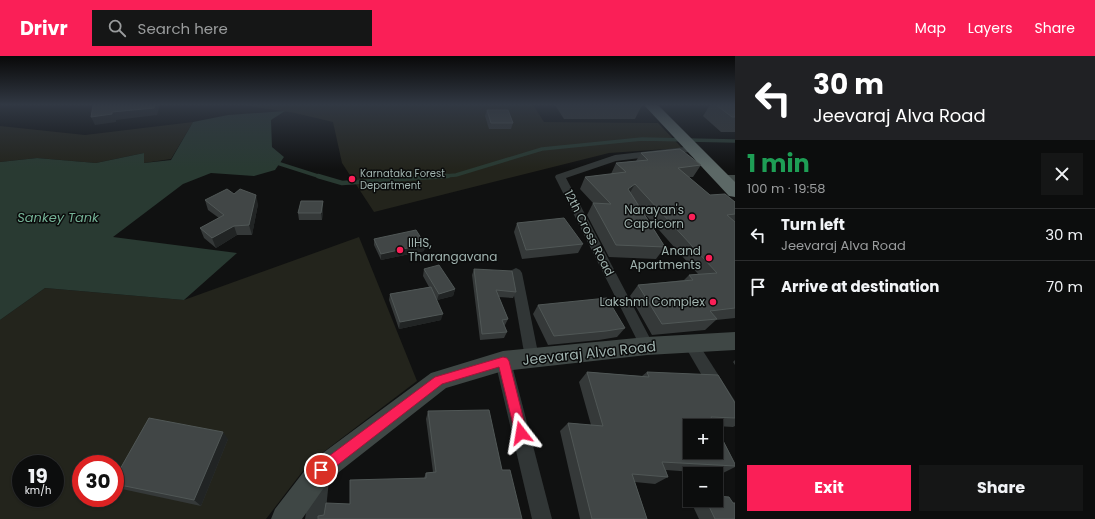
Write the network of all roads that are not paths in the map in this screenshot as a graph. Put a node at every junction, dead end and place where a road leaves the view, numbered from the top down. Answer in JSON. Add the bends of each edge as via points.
{"nodes":[{"id":1,"x":676,"y":127,"type":"edge"},
{"id":2,"x":681,"y":127,"type":"edge"},
{"id":3,"x":693,"y":142,"type":"junction"},
{"id":4,"x":733,"y":184,"type":"edge"},
{"id":5,"x":516,"y":273,"type":"dead end"},
{"id":6,"x":735,"y":341,"type":"edge"},
{"id":7,"x":691,"y":344,"type":"junction"},
{"id":8,"x":647,"y":346,"type":"junction"},
{"id":9,"x":532,"y":358,"type":"junction"},
{"id":10,"x":503,"y":361,"type":"junction"},
{"id":11,"x":735,"y":416,"type":"edge"},
{"id":12,"x":321,"y":470,"type":"junction"},
{"id":13,"x":285,"y":519,"type":"edge"},
{"id":14,"x":315,"y":519,"type":"edge"},
{"id":15,"x":542,"y":519,"type":"edge"}],
"edges":[{"from":1,"to":3,"type":"highway"},
{"from":2,"to":3,"type":"highway"},
{"from":3,"to":4,"type":"highway"},
{"from":3,"to":8,"type":"street","name":"12th Cross Road","via":[[615,158],[560,177]]},
{"from":5,"to":9,"type":"street"},
{"from":6,"to":7,"type":"street","name":"Jeevaraj Alva Road"},
{"from":7,"to":8,"type":"street","name":"Jeevaraj Alva Road"},
{"from":7,"to":11,"type":"street"},
{"from":8,"to":9,"type":"street","name":"Jeevaraj Alva Road"},
{"from":9,"to":10,"type":"street","name":"Jeevaraj Alva Road"},
{"from":10,"to":12,"type":"street","name":"Jeevaraj Alva Road","via":[[439,380]]},
{"from":10,"to":15,"type":"street"},
{"from":12,"to":13,"type":"street","name":"Jeevaraj Alva Road"},
{"from":12,"to":14,"type":"street"}]}
